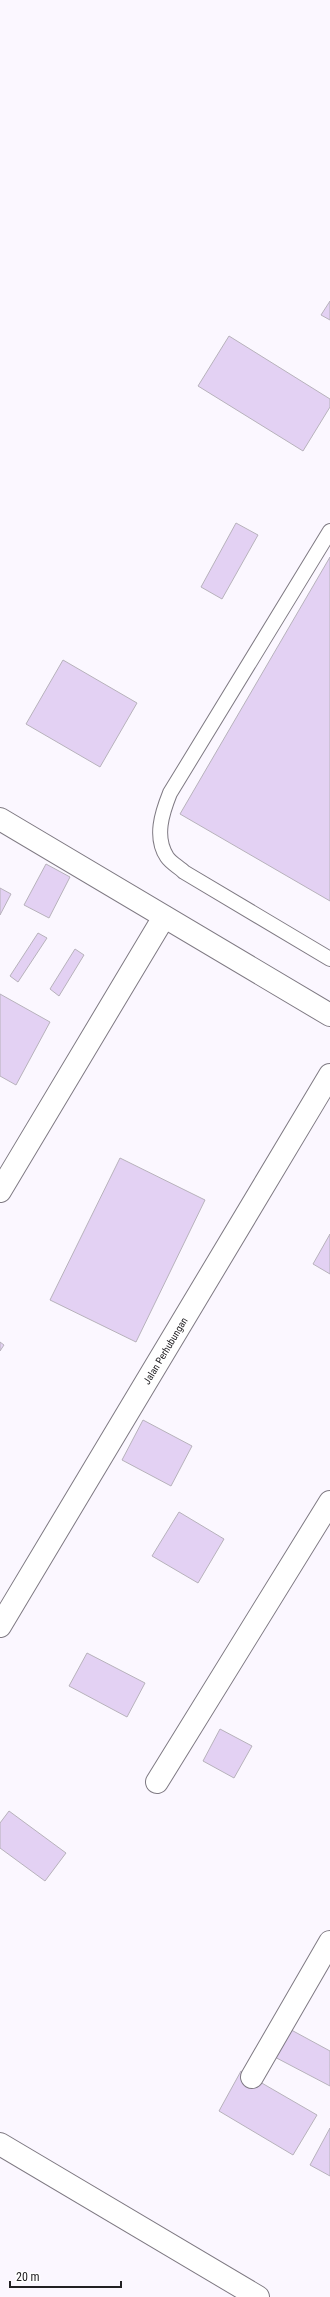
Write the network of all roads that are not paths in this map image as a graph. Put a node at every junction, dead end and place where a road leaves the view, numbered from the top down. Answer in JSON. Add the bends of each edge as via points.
{"nodes":[{"id":1,"x":330,"y":531,"type":"edge"},
{"id":2,"x":0,"y":819,"type":"edge"},
{"id":3,"x":164,"y":917,"type":"junction"},
{"id":4,"x":330,"y":959,"type":"edge"},
{"id":5,"x":330,"y":1015,"type":"edge"},
{"id":6,"x":330,"y":1075,"type":"edge"},
{"id":7,"x":0,"y":1191,"type":"edge"},
{"id":8,"x":330,"y":1502,"type":"edge"},
{"id":9,"x":0,"y":1626,"type":"edge"},
{"id":10,"x":157,"y":1782,"type":"dead end"},
{"id":11,"x":330,"y":1942,"type":"edge"},
{"id":12,"x":252,"y":2077,"type":"dead end"},
{"id":13,"x":0,"y":2144,"type":"edge"},
{"id":14,"x":258,"y":2297,"type":"edge"}],
"edges":[{"from":1,"to":4,"type":"lane","via":[[170,793],[160,828],[167,858],[184,872]]},
{"from":2,"to":3,"type":"street"},
{"from":3,"to":5,"type":"street"},
{"from":3,"to":7,"type":"street"},
{"from":6,"to":9,"type":"street","name":"Jalan Perhubungan"},
{"from":8,"to":10,"type":"street"},
{"from":11,"to":12,"type":"street"},
{"from":13,"to":14,"type":"street"}]}
